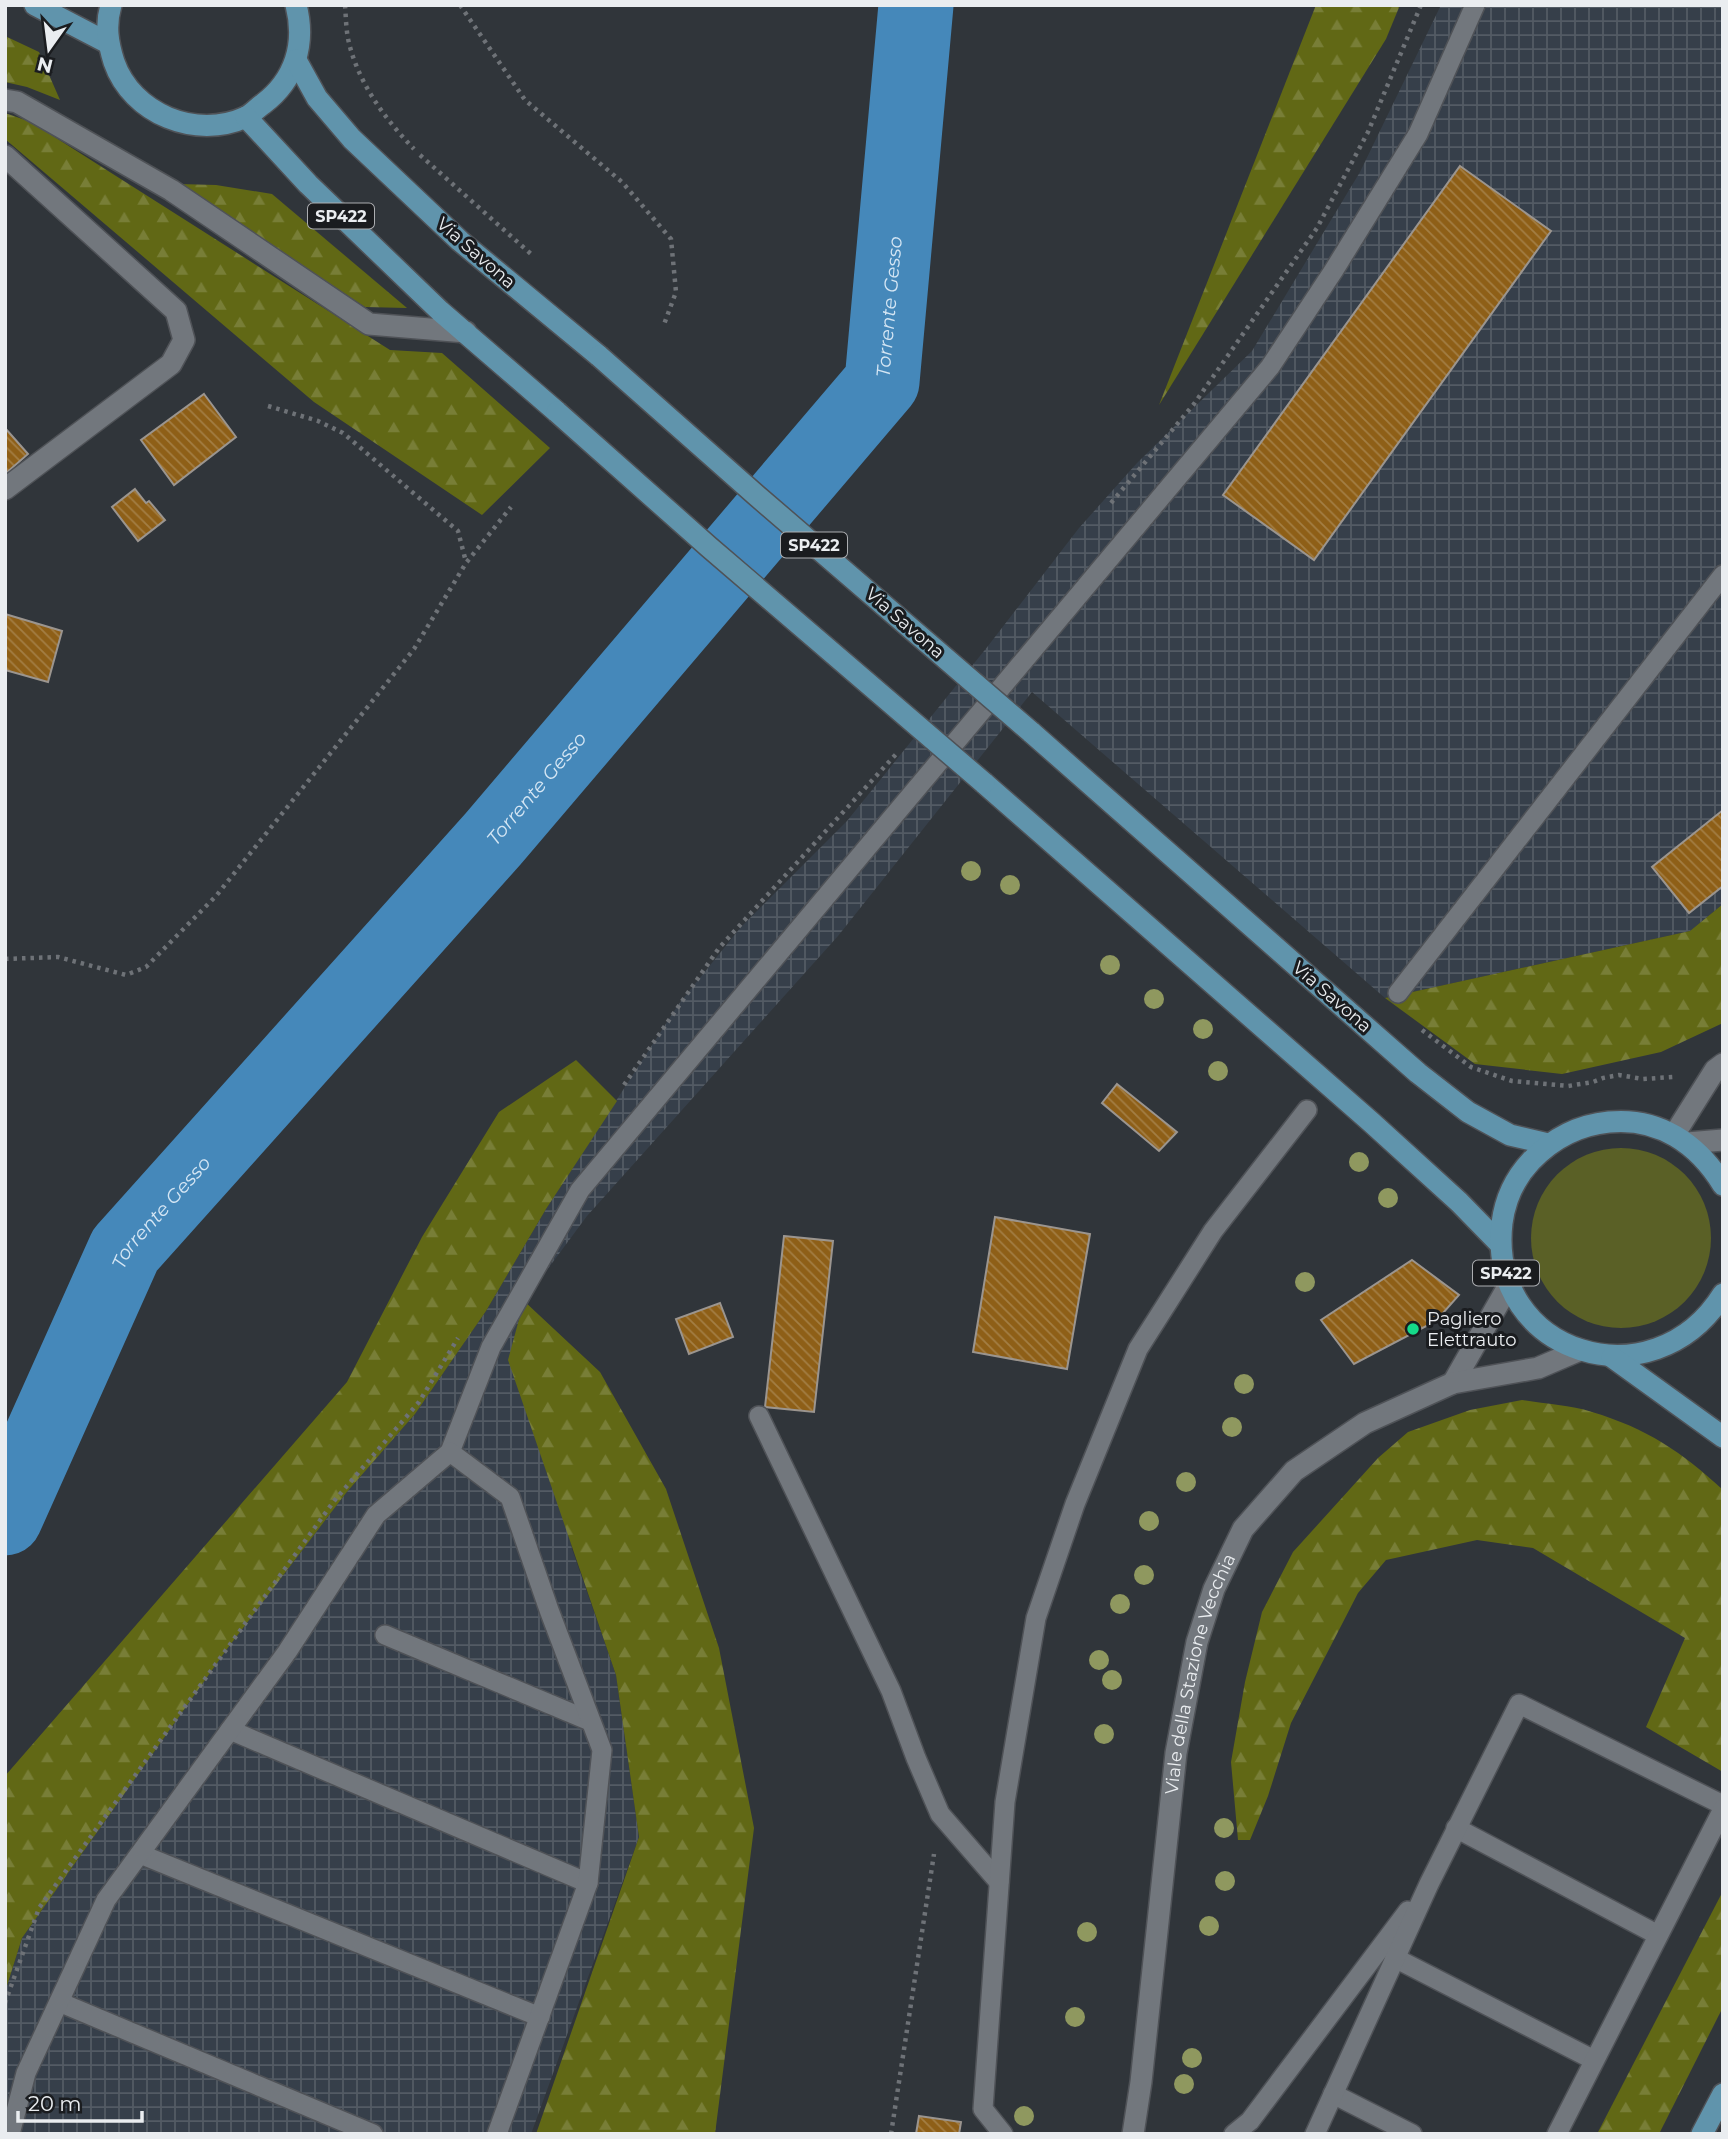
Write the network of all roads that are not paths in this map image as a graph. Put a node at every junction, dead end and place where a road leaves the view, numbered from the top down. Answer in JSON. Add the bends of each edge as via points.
{"nodes":[{"id":1,"x":35,"y":5,"type":"edge"},
{"id":2,"x":111,"y":5,"type":"edge"},
{"id":3,"x":296,"y":5,"type":"edge"},
{"id":4,"x":1475,"y":5,"type":"edge"},
{"id":5,"x":108,"y":43,"type":"junction"},
{"id":6,"x":296,"y":60,"type":"junction"},
{"id":7,"x":5,"y":100,"type":"edge"},
{"id":8,"x":246,"y":117,"type":"junction"},
{"id":9,"x":5,"y":156,"type":"edge"},
{"id":10,"x":466,"y":332,"type":"junction"},
{"id":11,"x":5,"y":489,"type":"edge"},
{"id":12,"x":1723,"y":575,"type":"edge"},
{"id":13,"x":1398,"y":993,"type":"dead end"},
{"id":14,"x":1719,"y":1067,"type":"edge"},
{"id":15,"x":1307,"y":1110,"type":"dead end"},
{"id":16,"x":1681,"y":1139,"type":"junction"},
{"id":17,"x":1723,"y":1140,"type":"edge"},
{"id":18,"x":1548,"y":1144,"type":"junction"},
{"id":19,"x":1723,"y":1185,"type":"edge"},
{"id":20,"x":1500,"y":1244,"type":"junction"},
{"id":21,"x":1509,"y":1285,"type":"junction"},
{"id":22,"x":1722,"y":1295,"type":"edge"},
{"id":23,"x":1723,"y":1307,"type":"edge"},
{"id":24,"x":1580,"y":1350,"type":"junction"},
{"id":25,"x":1612,"y":1357,"type":"junction"},
{"id":26,"x":1453,"y":1383,"type":"junction"},
{"id":27,"x":760,"y":1416,"type":"dead end"},
{"id":28,"x":1723,"y":1437,"type":"edge"},
{"id":29,"x":450,"y":1452,"type":"junction"},
{"id":30,"x":385,"y":1635,"type":"dead end"},
{"id":31,"x":590,"y":1721,"type":"junction"},
{"id":32,"x":230,"y":1730,"type":"junction"},
{"id":33,"x":1723,"y":1807,"type":"edge"},
{"id":34,"x":1457,"y":1828,"type":"junction"},
{"id":35,"x":140,"y":1854,"type":"junction"},
{"id":36,"x":999,"y":1882,"type":"junction"},
{"id":37,"x":589,"y":1883,"type":"junction"},
{"id":38,"x":1429,"y":1884,"type":"junction"},
{"id":39,"x":1658,"y":1935,"type":"junction"},
{"id":40,"x":1395,"y":1958,"type":"junction"},
{"id":41,"x":59,"y":2002,"type":"junction"},
{"id":42,"x":540,"y":2017,"type":"junction"},
{"id":43,"x":1594,"y":2060,"type":"junction"},
{"id":44,"x":1333,"y":2094,"type":"junction"},
{"id":45,"x":1723,"y":2094,"type":"edge"},
{"id":46,"x":10,"y":2134,"type":"edge"},
{"id":47,"x":373,"y":2134,"type":"edge"},
{"id":48,"x":497,"y":2134,"type":"edge"},
{"id":49,"x":1003,"y":2134,"type":"edge"},
{"id":50,"x":1133,"y":2134,"type":"edge"},
{"id":51,"x":1234,"y":2134,"type":"edge"},
{"id":52,"x":1315,"y":2134,"type":"edge"},
{"id":53,"x":1412,"y":2134,"type":"edge"},
{"id":54,"x":1557,"y":2134,"type":"edge"},
{"id":55,"x":1702,"y":2134,"type":"edge"}],
"edges":[{"from":1,"to":5,"type":"main road"},
{"from":2,"to":5,"type":"main road"},
{"from":3,"to":6,"type":"main road","via":[[301,25]]},
{"from":4,"to":29,"type":"lane","via":[[1418,134],[1270,367],[580,1190],[491,1347]]},
{"from":5,"to":8,"type":"main road","via":[[119,78],[143,105],[175,122],[211,126]]},
{"from":6,"to":8,"type":"main road","via":[[277,93]]},
{"from":6,"to":18,"type":"main road","name":"Via Savona","number":"SP422","bridge":true,"via":[[317,99],[352,139],[460,241],[599,356],[1418,1073],[1468,1112],[1510,1135]]},
{"from":7,"to":10,"type":"street","via":[[17,102],[171,190],[369,324]]},
{"from":8,"to":10,"type":"main road","number":"SP422","via":[[308,184]]},
{"from":9,"to":11,"type":"street","via":[[176,311],[184,340],[171,365]]},
{"from":10,"to":20,"type":"main road","number":"SP422","bridge":true,"via":[[1371,1122]]},
{"from":12,"to":13,"type":"lane"},
{"from":14,"to":16,"type":"street"},
{"from":15,"to":36,"type":"lane","via":[[1213,1231],[1138,1349],[1075,1504],[1036,1618],[1005,1802]]},
{"from":16,"to":17,"type":"street"},
{"from":16,"to":18,"type":"main road","number":"SP422","via":[[1642,1123],[1610,1121],[1577,1128]]},
{"from":16,"to":19,"type":"main road","number":"SP422","via":[[1709,1163]]},
{"from":18,"to":20,"type":"main road","number":"SP422","via":[[1521,1171],[1504,1206]]},
{"from":20,"to":21,"type":"main road","number":"SP422"},
{"from":21,"to":24,"type":"main road","number":"SP422","via":[[1526,1313],[1550,1336]]},
{"from":21,"to":26,"type":"street"},
{"from":22,"to":23,"type":"main road","number":"SP422"},
{"from":22,"to":25,"type":"main road","number":"SP422","via":[[1702,1322],[1676,1342],[1645,1354]]},
{"from":24,"to":25,"type":"main road","number":"SP422"},
{"from":24,"to":26,"type":"street","name":"Viale della Stazione Vecchia","via":[[1538,1368]]},
{"from":25,"to":28,"type":"main road","number":"SP422"},
{"from":26,"to":50,"type":"street","name":"Viale della Stazione Vecchia","via":[[1364,1423],[1294,1471],[1243,1529],[1214,1588],[1197,1643],[1176,1753]]},
{"from":27,"to":36,"type":"lane","via":[[891,1690],[940,1814]]},
{"from":29,"to":31,"type":"lane","via":[[510,1497]]},
{"from":29,"to":32,"type":"lane","via":[[376,1515]]},
{"from":30,"to":31,"type":"lane"},
{"from":31,"to":37,"type":"lane","via":[[602,1750]]},
{"from":32,"to":35,"type":"lane"},
{"from":32,"to":37,"type":"lane"},
{"from":33,"to":34,"type":"lane","via":[[1518,1703]]},
{"from":33,"to":39,"type":"lane"},
{"from":34,"to":38,"type":"lane"},
{"from":34,"to":39,"type":"lane"},
{"from":35,"to":41,"type":"lane","via":[[107,1899]]},
{"from":35,"to":42,"type":"lane"},
{"from":36,"to":49,"type":"lane","via":[[983,2109]]},
{"from":37,"to":42,"type":"lane"},
{"from":38,"to":40,"type":"lane"},
{"from":38,"to":51,"type":"lane","via":[[1250,2121]]},
{"from":39,"to":43,"type":"lane"},
{"from":40,"to":43,"type":"lane"},
{"from":40,"to":44,"type":"lane"},
{"from":41,"to":46,"type":"lane","via":[[26,2073]]},
{"from":41,"to":47,"type":"lane"},
{"from":42,"to":48,"type":"lane"},
{"from":43,"to":54,"type":"lane"},
{"from":44,"to":52,"type":"lane"},
{"from":44,"to":53,"type":"lane"},
{"from":45,"to":55,"type":"main road"}]}
